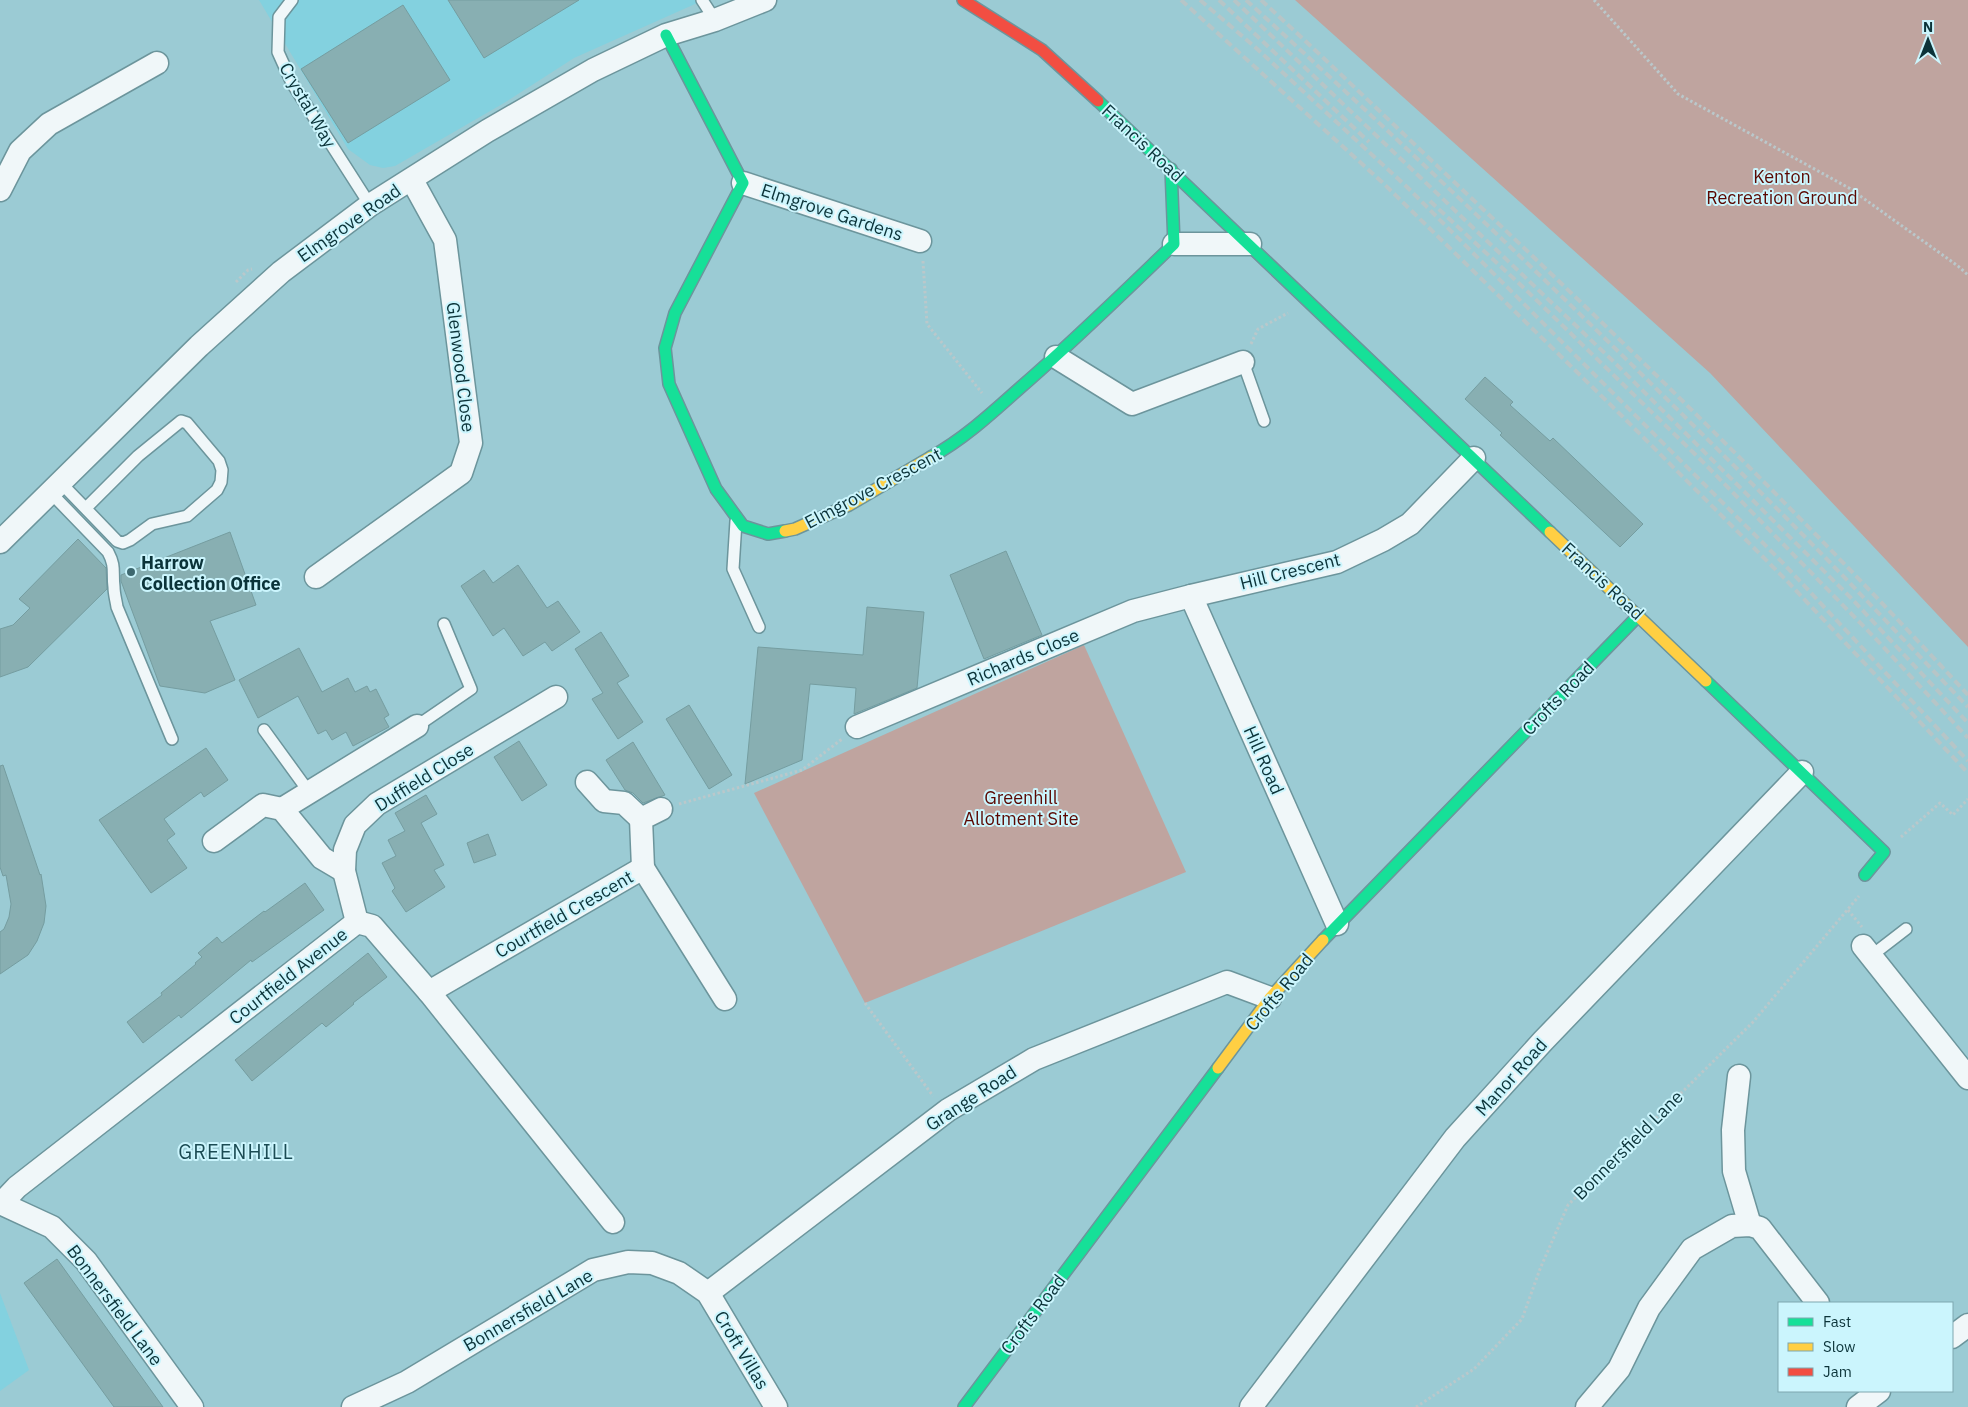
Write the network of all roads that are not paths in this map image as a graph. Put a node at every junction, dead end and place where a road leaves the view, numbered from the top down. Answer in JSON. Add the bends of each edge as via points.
{"nodes":[{"id":1,"x":292,"y":0,"type":"edge"},
{"id":2,"x":702,"y":0,"type":"edge"},
{"id":3,"x":764,"y":0,"type":"edge"},
{"id":4,"x":963,"y":0,"type":"edge"},
{"id":5,"x":715,"y":20,"type":"junction"},
{"id":6,"x":666,"y":35,"type":"junction"},
{"id":7,"x":157,"y":63,"type":"dead end"},
{"id":8,"x":1170,"y":169,"type":"junction"},
{"id":9,"x":412,"y":180,"type":"junction"},
{"id":10,"x":743,"y":183,"type":"junction"},
{"id":11,"x":0,"y":190,"type":"edge"},
{"id":12,"x":370,"y":205,"type":"junction"},
{"id":13,"x":920,"y":240,"type":"road end"},
{"id":14,"x":1174,"y":244,"type":"junction"},
{"id":15,"x":1250,"y":244,"type":"junction"},
{"id":16,"x":1056,"y":357,"type":"junction"},
{"id":17,"x":1243,"y":362,"type":"joint"},
{"id":18,"x":1264,"y":421,"type":"dead end"},
{"id":19,"x":1474,"y":458,"type":"junction"},
{"id":20,"x":55,"y":487,"type":"junction"},
{"id":21,"x":86,"y":508,"type":"junction"},
{"id":22,"x":737,"y":517,"type":"junction"},
{"id":23,"x":0,"y":542,"type":"edge"},
{"id":24,"x":316,"y":578,"type":"dead end"},
{"id":25,"x":1191,"y":596,"type":"junction"},
{"id":26,"x":1639,"y":615,"type":"junction"},
{"id":27,"x":444,"y":624,"type":"dead end"},
{"id":28,"x":758,"y":627,"type":"dead end"},
{"id":29,"x":556,"y":697,"type":"dead end"},
{"id":30,"x":417,"y":726,"type":"joint"},
{"id":31,"x":858,"y":727,"type":"road end"},
{"id":32,"x":264,"y":730,"type":"dead end"},
{"id":33,"x":172,"y":739,"type":"dead end"},
{"id":34,"x":1802,"y":772,"type":"junction"},
{"id":35,"x":587,"y":782,"type":"dead end"},
{"id":36,"x":309,"y":792,"type":"junction"},
{"id":37,"x":282,"y":809,"type":"junction"},
{"id":38,"x":661,"y":809,"type":"road end"},
{"id":39,"x":641,"y":819,"type":"junction"},
{"id":40,"x":214,"y":841,"type":"dead end"},
{"id":41,"x":643,"y":868,"type":"junction"},
{"id":42,"x":344,"y":870,"type":"junction"},
{"id":43,"x":1865,"y":875,"type":"dead end"},
{"id":44,"x":357,"y":922,"type":"junction"},
{"id":45,"x":1337,"y":924,"type":"junction"},
{"id":46,"x":1906,"y":929,"type":"dead end"},
{"id":47,"x":1867,"y":951,"type":"joint"},
{"id":48,"x":428,"y":992,"type":"junction"},
{"id":49,"x":1270,"y":998,"type":"junction"},
{"id":50,"x":725,"y":999,"type":"dead end"},
{"id":51,"x":1739,"y":1076,"type":"dead end"},
{"id":52,"x":1968,"y":1078,"type":"edge"},
{"id":53,"x":1,"y":1203,"type":"edge"},
{"id":54,"x":613,"y":1222,"type":"dead end"},
{"id":55,"x":1750,"y":1225,"type":"junction"},
{"id":56,"x":708,"y":1293,"type":"junction"},
{"id":57,"x":1817,"y":1302,"type":"edge"},
{"id":58,"x":1968,"y":1325,"type":"edge"},
{"id":59,"x":1953,"y":1336,"type":"edge"},
{"id":60,"x":1878,"y":1392,"type":"edge"},
{"id":61,"x":192,"y":1407,"type":"edge"},
{"id":62,"x":353,"y":1407,"type":"edge"},
{"id":63,"x":776,"y":1407,"type":"edge"},
{"id":64,"x":964,"y":1407,"type":"edge"},
{"id":65,"x":1251,"y":1407,"type":"edge"},
{"id":66,"x":1586,"y":1407,"type":"edge"},
{"id":67,"x":1858,"y":1407,"type":"edge"}],
"edges":[{"from":1,"to":12,"type":"lane","name":"Crystal Way","via":[[279,18],[278,52],[292,83]]},
{"from":2,"to":5,"type":"lane"},
{"from":3,"to":5,"type":"street","name":"Elmgrove Road"},
{"from":4,"to":8,"type":"street","name":"Francis Road","via":[[1042,50]]},
{"from":5,"to":6,"type":"street","name":"Elmgrove Road"},
{"from":6,"to":9,"type":"street","name":"Elmgrove Road","via":[[593,70],[487,131]]},
{"from":6,"to":10,"type":"street"},
{"from":7,"to":11,"type":"street","via":[[49,124],[20,151]]},
{"from":8,"to":14,"type":"street"},
{"from":8,"to":15,"type":"street","name":"Francis Road"},
{"from":9,"to":12,"type":"street","name":"Elmgrove Road"},
{"from":9,"to":24,"type":"street","name":"Glenwood Close","via":[[445,240],[471,443],[460,473]]},
{"from":10,"to":13,"type":"street","name":"Elmgrove Gardens"},
{"from":10,"to":22,"type":"street","name":"Elmgrove Crescent","via":[[675,313],[665,348],[669,384],[716,489]]},
{"from":12,"to":20,"type":"street","name":"Elmgrove Road","via":[[281,272],[199,346]]},
{"from":14,"to":15,"type":"street"},
{"from":14,"to":16,"type":"street","name":"Elmgrove Crescent"},
{"from":15,"to":19,"type":"street","name":"Francis Road"},
{"from":16,"to":17,"type":"street","via":[[1132,404]]},
{"from":16,"to":22,"type":"street","name":"Elmgrove Crescent","via":[[946,449],[849,504],[795,529],[768,534],[743,526]]},
{"from":17,"to":18,"type":"lane"},
{"from":19,"to":25,"type":"street","name":"Hill Crescent","via":[[1410,524],[1383,540],[1337,562]]},
{"from":19,"to":26,"type":"street","name":"Francis Road"},
{"from":20,"to":21,"type":"lane"},
{"from":20,"to":23,"type":"street","name":"Elmgrove Road"},
{"from":20,"to":33,"type":"lane","via":[[114,562],[118,607]]},
{"from":21,"to":21,"type":"lane","via":[[123,543],[152,524],[187,516],[217,490],[222,482],[222,470],[219,461],[187,422],[181,421],[138,456]]},
{"from":22,"to":28,"type":"lane","via":[[733,569]]},
{"from":25,"to":31,"type":"street","name":"Richards Close","via":[[1132,611]]},
{"from":25,"to":45,"type":"street","name":"Hill Road"},
{"from":26,"to":34,"type":"street","name":"Francis Road"},
{"from":26,"to":45,"type":"street","name":"Crofts Road"},
{"from":27,"to":30,"type":"lane","via":[[471,689]]},
{"from":29,"to":42,"type":"street","name":"Duffield Close","via":[[377,804],[354,825],[345,850]]},
{"from":30,"to":36,"type":"street"},
{"from":32,"to":36,"type":"lane"},
{"from":34,"to":43,"type":"street","name":"Francis Road","via":[[1884,852]]},
{"from":34,"to":65,"type":"street","name":"Manor Road","via":[[1455,1138]]},
{"from":35,"to":39,"type":"street","via":[[604,802],[624,803]]},
{"from":36,"to":37,"type":"street"},
{"from":37,"to":40,"type":"street","via":[[263,805]]},
{"from":37,"to":42,"type":"street","via":[[322,858]]},
{"from":38,"to":39,"type":"street"},
{"from":39,"to":41,"type":"street"},
{"from":41,"to":48,"type":"street","name":"Courtfield Crescent"},
{"from":41,"to":50,"type":"street","name":"Courtfield Crescent"},
{"from":42,"to":44,"type":"street","name":"Duffield Close"},
{"from":44,"to":48,"type":"street","name":"Courtfield Avenue","via":[[372,926]]},
{"from":44,"to":53,"type":"street","name":"Courtfield Avenue"},
{"from":45,"to":49,"type":"street","name":"Crofts Road"},
{"from":46,"to":47,"type":"lane"},
{"from":47,"to":52,"type":"street"},
{"from":48,"to":54,"type":"street","name":"Courtfield Avenue"},
{"from":49,"to":56,"type":"street","name":"Grange Road","via":[[1227,982],[1034,1059],[948,1110]]},
{"from":49,"to":64,"type":"street","name":"Crofts Road"},
{"from":51,"to":55,"type":"street","via":[[1733,1130],[1734,1171]]},
{"from":53,"to":61,"type":"street","name":"Bonnersfield Lane","via":[[52,1226],[86,1261]]},
{"from":55,"to":57,"type":"street","via":[[1760,1228]]},
{"from":55,"to":66,"type":"street","via":[[1732,1226],[1692,1249],[1650,1308],[1620,1368]]},
{"from":56,"to":62,"type":"street","name":"Bonnersfield Lane","via":[[679,1273],[652,1263],[628,1262],[593,1270],[407,1382]]},
{"from":56,"to":63,"type":"street","name":"Croft Villas"},
{"from":58,"to":59,"type":"street"},
{"from":60,"to":67,"type":"street"}]}
